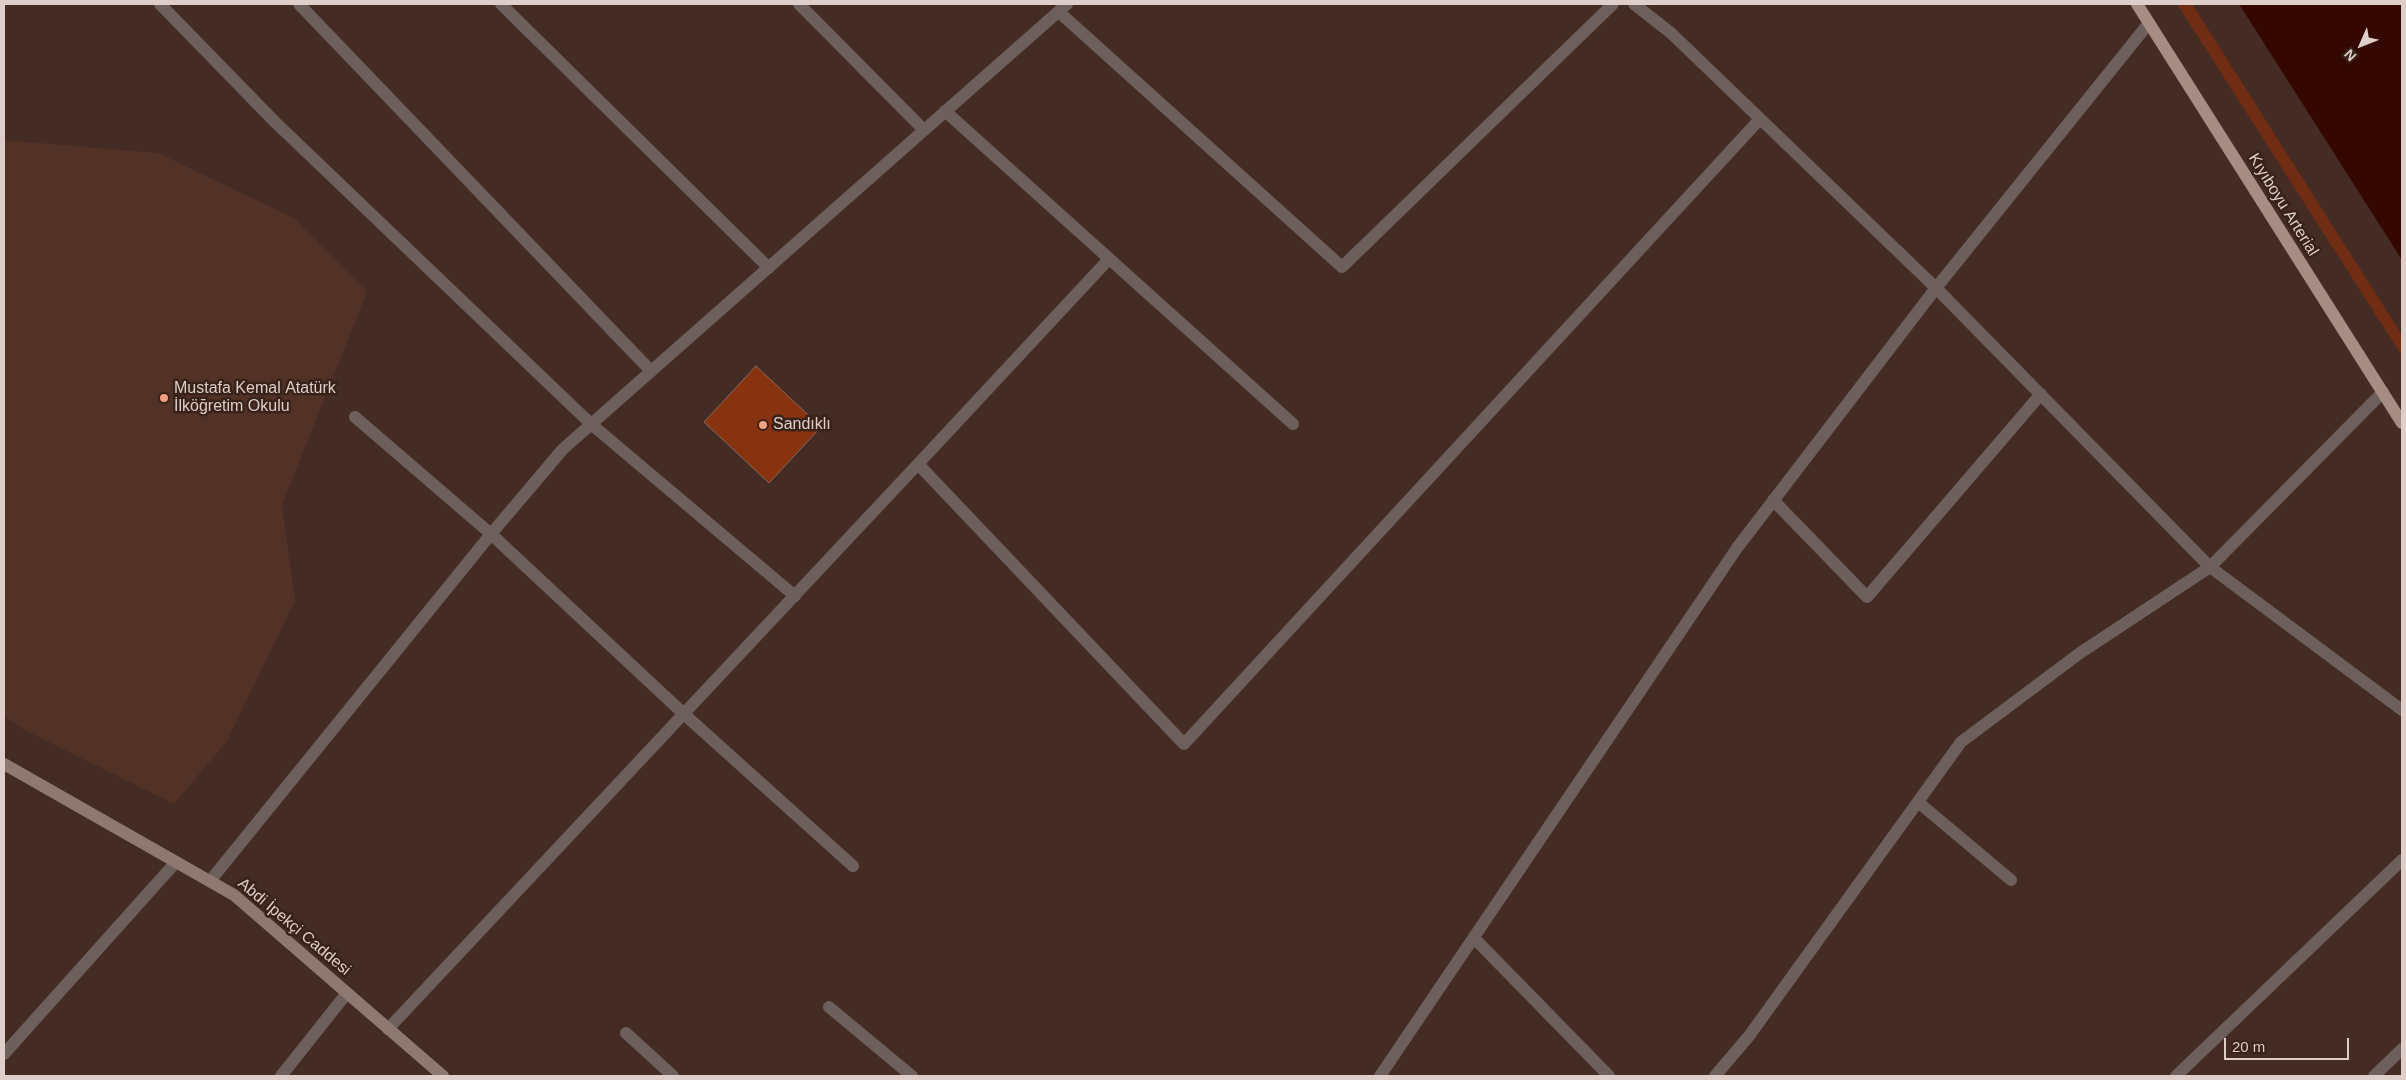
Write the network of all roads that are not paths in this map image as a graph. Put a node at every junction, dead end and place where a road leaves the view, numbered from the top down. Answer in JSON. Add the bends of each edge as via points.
{"nodes":[{"id":1,"x":160,"y":4,"type":"edge"},
{"id":2,"x":299,"y":4,"type":"edge"},
{"id":3,"x":500,"y":4,"type":"edge"},
{"id":4,"x":799,"y":4,"type":"edge"},
{"id":5,"x":1613,"y":4,"type":"edge"},
{"id":6,"x":1634,"y":4,"type":"edge"},
{"id":7,"x":2137,"y":4,"type":"edge"},
{"id":8,"x":1063,"y":8,"type":"edge"},
{"id":9,"x":2149,"y":23,"type":"junction"},
{"id":10,"x":945,"y":111,"type":"junction"},
{"id":11,"x":1760,"y":119,"type":"junction"},
{"id":12,"x":924,"y":130,"type":"junction"},
{"id":13,"x":1109,"y":259,"type":"junction"},
{"id":14,"x":769,"y":268,"type":"junction"},
{"id":15,"x":1936,"y":288,"type":"junction"},
{"id":16,"x":651,"y":371,"type":"junction"},
{"id":17,"x":2383,"y":392,"type":"junction"},
{"id":18,"x":2040,"y":394,"type":"junction"},
{"id":19,"x":355,"y":417,"type":"dead end"},
{"id":20,"x":2402,"y":423,"type":"edge"},
{"id":21,"x":591,"y":424,"type":"junction"},
{"id":22,"x":1293,"y":424,"type":"dead end"},
{"id":23,"x":918,"y":464,"type":"junction"},
{"id":24,"x":1773,"y":500,"type":"junction"},
{"id":25,"x":491,"y":534,"type":"junction"},
{"id":26,"x":2210,"y":567,"type":"junction"},
{"id":27,"x":794,"y":596,"type":"junction"},
{"id":28,"x":2402,"y":710,"type":"edge"},
{"id":29,"x":685,"y":715,"type":"junction"},
{"id":30,"x":5,"y":768,"type":"edge"},
{"id":31,"x":1918,"y":802,"type":"junction"},
{"id":32,"x":2402,"y":860,"type":"edge"},
{"id":33,"x":176,"y":862,"type":"junction"},
{"id":34,"x":853,"y":866,"type":"dead end"},
{"id":35,"x":2011,"y":880,"type":"dead end"},
{"id":36,"x":210,"y":881,"type":"junction"},
{"id":37,"x":1474,"y":938,"type":"junction"},
{"id":38,"x":348,"y":993,"type":"junction"},
{"id":39,"x":830,"y":1007,"type":"dead end"},
{"id":40,"x":388,"y":1029,"type":"junction"},
{"id":41,"x":626,"y":1033,"type":"dead end"},
{"id":42,"x":2402,"y":1049,"type":"edge"},
{"id":43,"x":4,"y":1054,"type":"edge"},
{"id":44,"x":281,"y":1076,"type":"edge"},
{"id":45,"x":443,"y":1076,"type":"edge"},
{"id":46,"x":673,"y":1076,"type":"edge"},
{"id":47,"x":912,"y":1076,"type":"edge"},
{"id":48,"x":1380,"y":1076,"type":"edge"},
{"id":49,"x":1609,"y":1076,"type":"edge"},
{"id":50,"x":1715,"y":1076,"type":"edge"},
{"id":51,"x":2176,"y":1076,"type":"edge"},
{"id":52,"x":2374,"y":1076,"type":"edge"}],
"edges":[{"from":1,"to":21,"type":"street","via":[[275,122]]},
{"from":2,"to":16,"type":"street"},
{"from":3,"to":14,"type":"street"},
{"from":4,"to":12,"type":"street"},
{"from":5,"to":8,"type":"street","via":[[1342,267]]},
{"from":6,"to":11,"type":"street","via":[[1671,33]]},
{"from":7,"to":9,"type":"main road","name":"Kıyıboyu Arterial"},
{"from":8,"to":10,"type":"street"},
{"from":9,"to":15,"type":"street"},
{"from":9,"to":17,"type":"main road","name":"Kıyıboyu Arterial"},
{"from":10,"to":12,"type":"street"},
{"from":10,"to":13,"type":"street"},
{"from":11,"to":15,"type":"street"},
{"from":11,"to":23,"type":"street","via":[[1184,744]]},
{"from":12,"to":14,"type":"street"},
{"from":13,"to":22,"type":"street"},
{"from":13,"to":23,"type":"street"},
{"from":14,"to":16,"type":"street"},
{"from":15,"to":18,"type":"street"},
{"from":15,"to":24,"type":"street"},
{"from":16,"to":21,"type":"street"},
{"from":17,"to":20,"type":"main road","name":"Kıyıboyu Arterial"},
{"from":17,"to":26,"type":"street"},
{"from":18,"to":24,"type":"street","via":[[1867,597]]},
{"from":18,"to":26,"type":"street"},
{"from":19,"to":25,"type":"street"},
{"from":21,"to":25,"type":"street","via":[[563,449]]},
{"from":21,"to":27,"type":"street"},
{"from":23,"to":27,"type":"street"},
{"from":24,"to":37,"type":"street"},
{"from":25,"to":29,"type":"street"},
{"from":25,"to":36,"type":"street"},
{"from":26,"to":28,"type":"street"},
{"from":26,"to":31,"type":"street","via":[[2080,653],[1961,742]]},
{"from":27,"to":29,"type":"street"},
{"from":29,"to":34,"type":"street"},
{"from":29,"to":40,"type":"street"},
{"from":30,"to":33,"type":"main road","name":"Abdi İpekçi Caddesi"},
{"from":31,"to":35,"type":"street"},
{"from":31,"to":50,"type":"street","via":[[1749,1036]]},
{"from":32,"to":51,"type":"street"},
{"from":33,"to":36,"type":"main road","name":"Abdi İpekçi Caddesi"},
{"from":33,"to":43,"type":"street"},
{"from":36,"to":38,"type":"main road","name":"Abdi İpekçi Caddesi","via":[[234,895]]},
{"from":37,"to":48,"type":"street"},
{"from":37,"to":49,"type":"street"},
{"from":38,"to":40,"type":"main road","name":"Abdi İpekçi Caddesi"},
{"from":38,"to":44,"type":"street"},
{"from":39,"to":47,"type":"street"},
{"from":40,"to":45,"type":"main road","name":"Abdi İpekçi Caddesi"},
{"from":41,"to":46,"type":"street"},
{"from":42,"to":52,"type":"street"}]}
